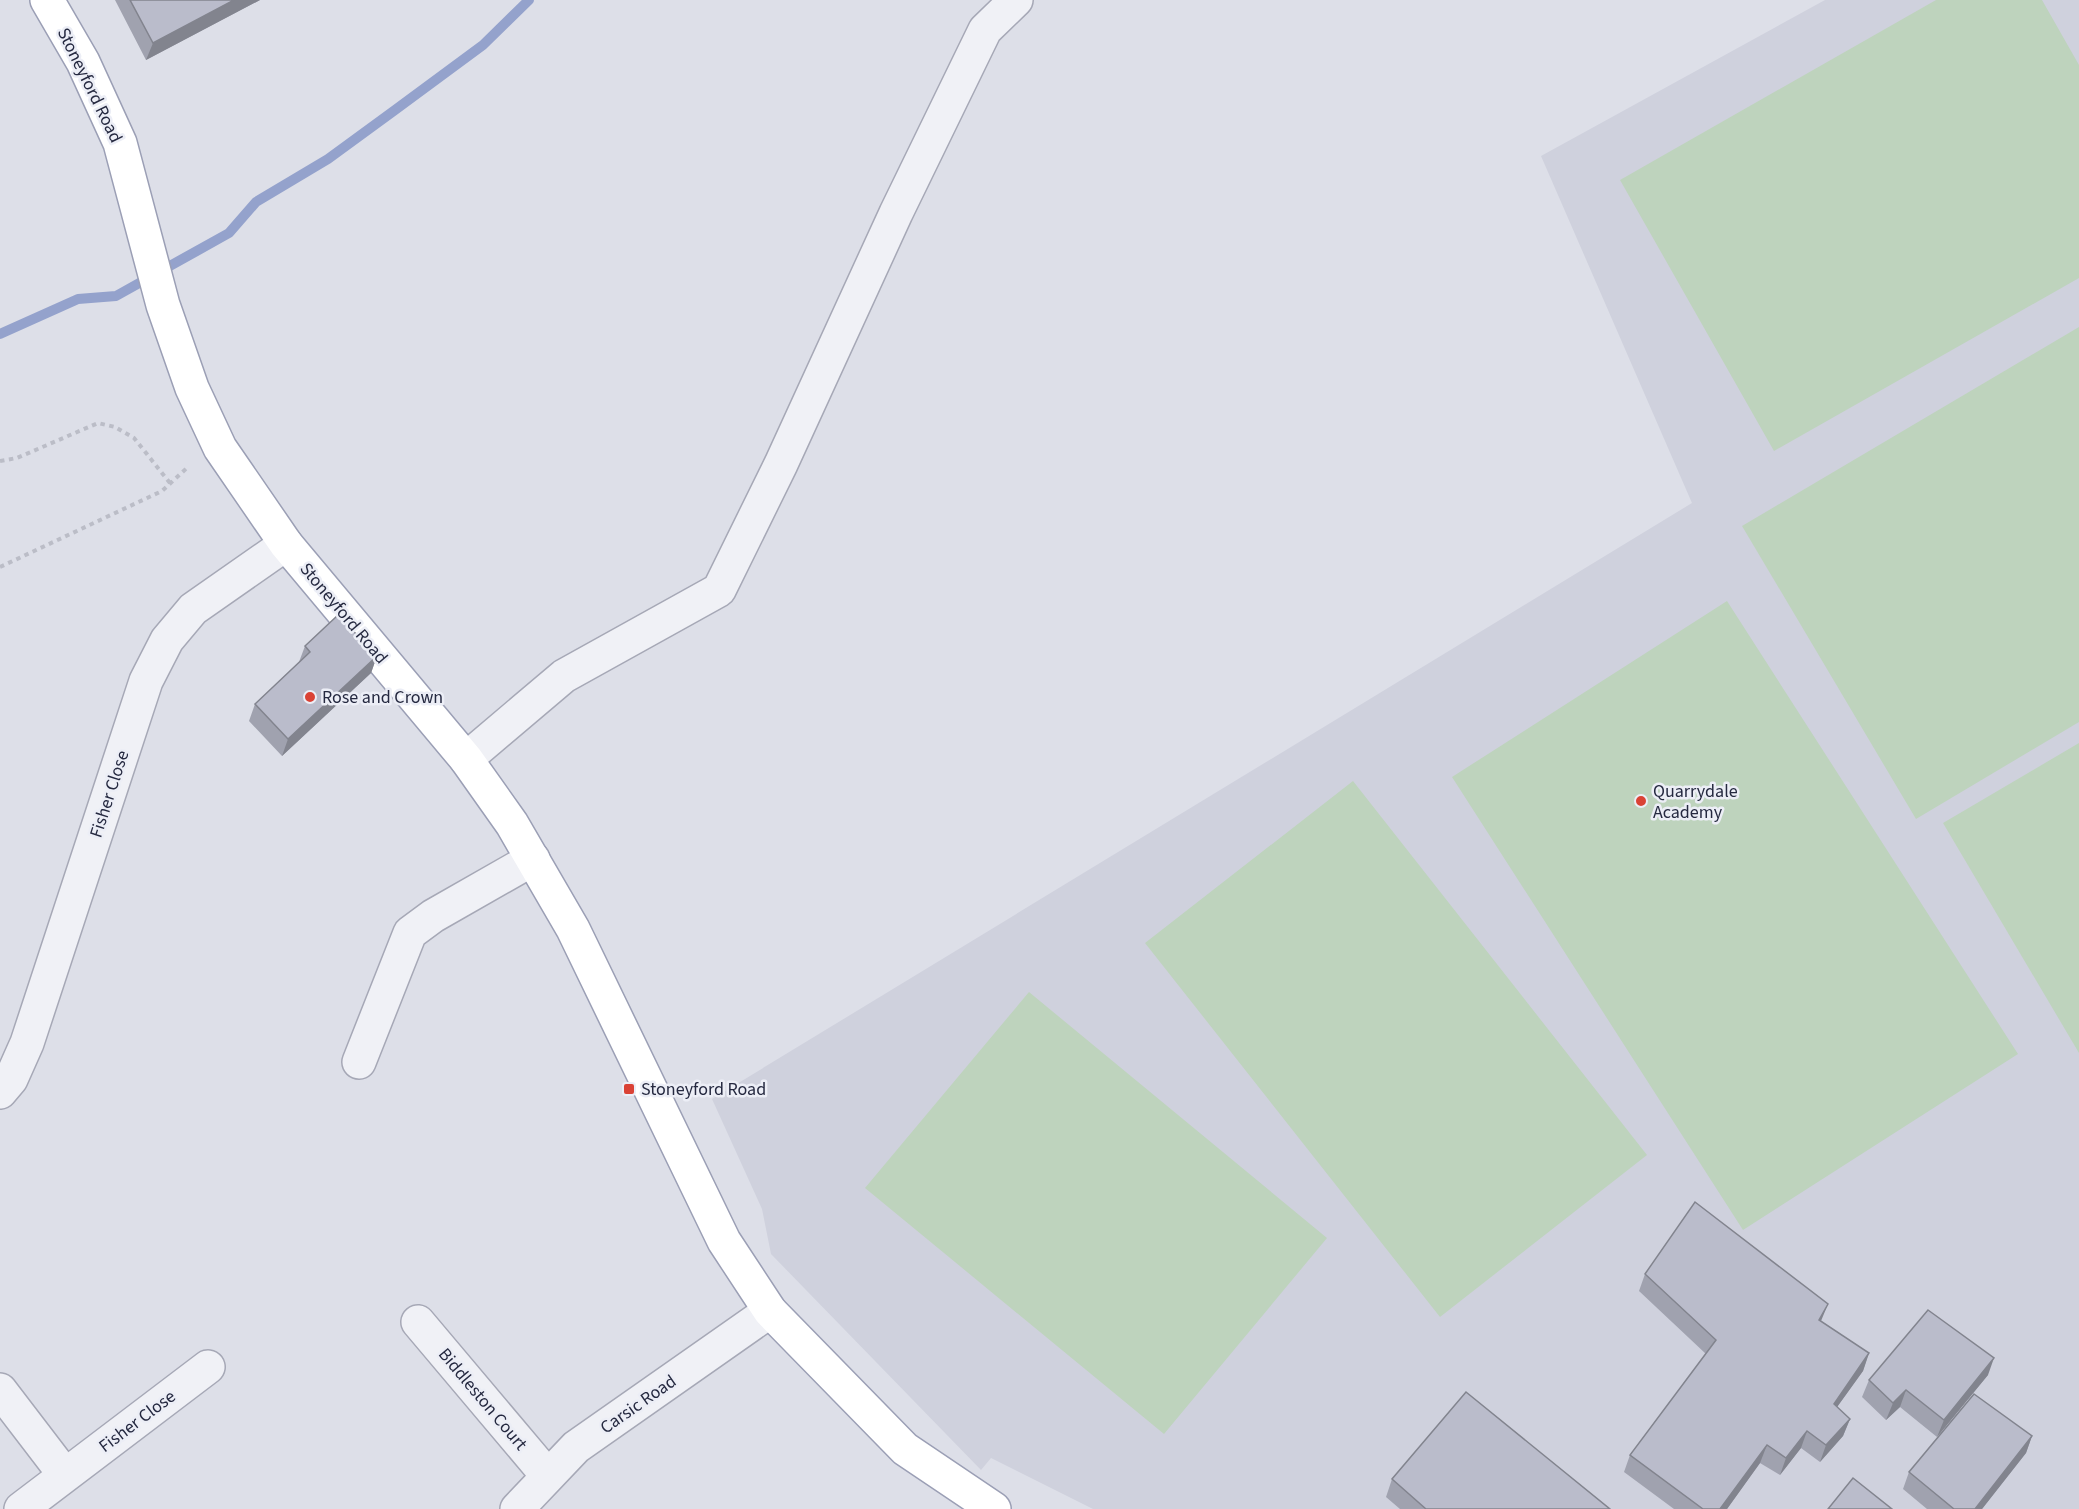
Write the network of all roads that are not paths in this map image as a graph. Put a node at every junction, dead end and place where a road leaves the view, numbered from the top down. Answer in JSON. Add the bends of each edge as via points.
{"nodes":[{"id":1,"x":47,"y":0,"type":"edge"},
{"id":2,"x":1016,"y":0,"type":"edge"},
{"id":3,"x":286,"y":544,"type":"junction"},
{"id":4,"x":466,"y":759,"type":"junction"},
{"id":5,"x":533,"y":859,"type":"junction"},
{"id":6,"x":359,"y":1062,"type":"dead end"},
{"id":7,"x":0,"y":1092,"type":"edge"},
{"id":8,"x":770,"y":1311,"type":"junction"},
{"id":9,"x":418,"y":1322,"type":"dead end"},
{"id":10,"x":208,"y":1367,"type":"dead end"},
{"id":11,"x":0,"y":1390,"type":"edge"},
{"id":12,"x":64,"y":1475,"type":"junction"},
{"id":13,"x":547,"y":1475,"type":"junction"},
{"id":14,"x":21,"y":1509,"type":"edge"},
{"id":15,"x":517,"y":1509,"type":"edge"},
{"id":16,"x":994,"y":1509,"type":"edge"}],
"edges":[{"from":1,"to":3,"type":"main road","name":"Stoneyford Road","via":[[83,62],[120,143],[163,305],[192,388],[217,440]]},
{"from":2,"to":4,"type":"street","via":[[985,30],[719,590],[564,676]]},
{"from":3,"to":4,"type":"main road","name":"Stoneyford Road"},
{"from":3,"to":7,"type":"street","name":"Fisher Close","via":[[193,609],[167,640],[156,661],[146,681],[27,1043],[11,1079]]},
{"from":4,"to":5,"type":"main road","name":"Stoneyford Road"},
{"from":5,"to":6,"type":"street","via":[[410,933]]},
{"from":5,"to":8,"type":"main road","name":"Stoneyford Road","via":[[573,929],[724,1241]]},
{"from":8,"to":13,"type":"street","name":"Carsic Road","via":[[576,1447]]},
{"from":8,"to":16,"type":"main road","name":"Stoneyford Road","via":[[905,1449]]},
{"from":9,"to":13,"type":"street","name":"Biddleston Court"},
{"from":10,"to":12,"type":"street","name":"Fisher Close"},
{"from":11,"to":12,"type":"street"},
{"from":12,"to":14,"type":"street","name":"Fisher Close"},
{"from":13,"to":15,"type":"street","name":"Carsic Road"}]}
